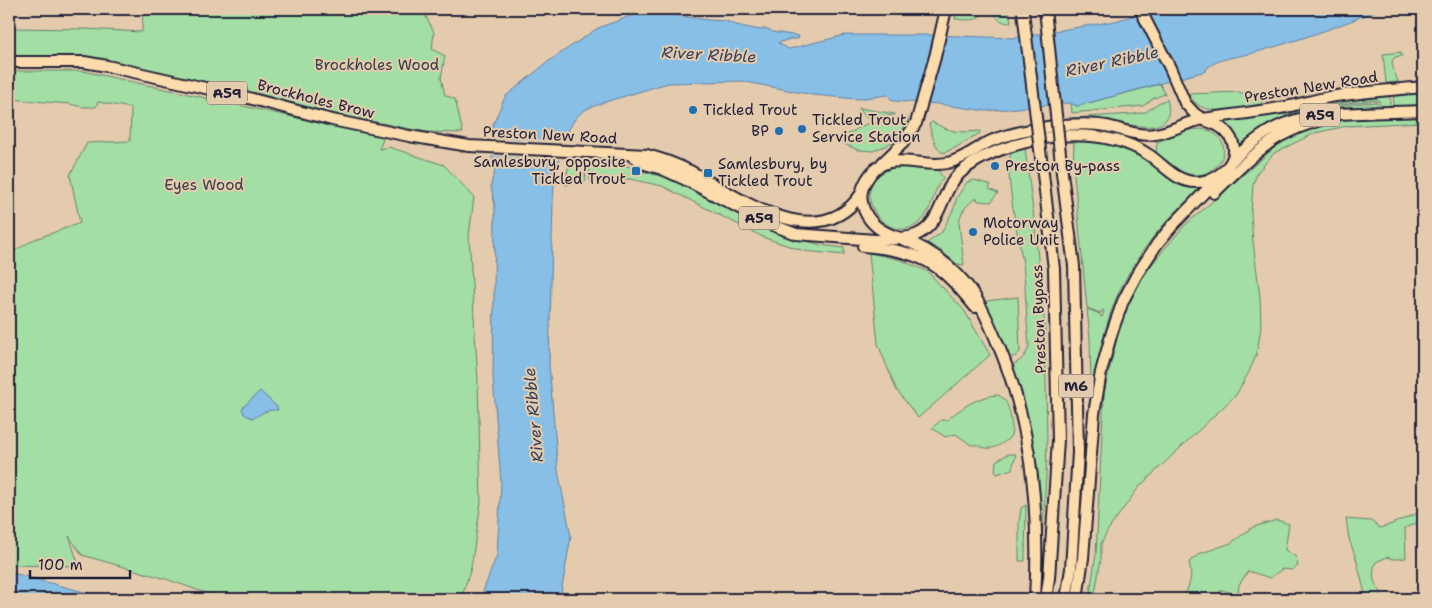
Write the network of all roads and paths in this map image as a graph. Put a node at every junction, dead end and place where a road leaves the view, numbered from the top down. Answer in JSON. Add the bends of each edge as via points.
{"nodes":[{"id":1,"x":946,"y":9,"type":"edge"},
{"id":2,"x":1045,"y":9,"type":"edge"},
{"id":3,"x":1140,"y":9,"type":"edge"},
{"id":4,"x":1023,"y":10,"type":"edge"},
{"id":5,"x":9,"y":62,"type":"edge"},
{"id":6,"x":1423,"y":87,"type":"edge"},
{"id":7,"x":1423,"y":111,"type":"edge"},
{"id":8,"x":1342,"y":113,"type":"junction"},
{"id":9,"x":1204,"y":119,"type":"junction"},
{"id":10,"x":469,"y":146,"type":"joint"},
{"id":11,"x":629,"y":155,"type":"junction"},
{"id":12,"x":882,"y":164,"type":"junction"},
{"id":13,"x":1230,"y":165,"type":"junction"},
{"id":14,"x":861,"y":194,"type":"junction"},
{"id":15,"x":1173,"y":225,"type":"junction"},
{"id":16,"x":796,"y":234,"type":"junction"},
{"id":17,"x":901,"y":238,"type":"junction"},
{"id":18,"x":992,"y":330,"type":"junction"},
{"id":19,"x":1035,"y":599,"type":"edge"},
{"id":20,"x":1046,"y":599,"type":"edge"},
{"id":21,"x":1066,"y":599,"type":"edge"},
{"id":22,"x":1077,"y":599,"type":"edge"}],
"edges":[{"from":1,"to":12,"type":"highway","name":"Preston New Road","via":[[936,57],[918,115],[898,149]]},
{"from":2,"to":21,"type":"highway","number":"M6","bridge":true,"via":[[1074,266],[1078,452],[1071,569]]},
{"from":3,"to":9,"type":"highway","via":[[1181,96],[1187,106]]},
{"from":4,"to":20,"type":"highway","name":"Preston Bypass","number":"M6","bridge":true,"via":[[1054,269],[1058,440]]},
{"from":5,"to":10,"type":"highway","name":"Brockholes Brow","number":"A59","via":[[84,62],[107,66],[332,120]]},
{"from":6,"to":9,"type":"highway","name":"Preston New Road","number":"A59","via":[[1328,97]]},
{"from":7,"to":8,"type":"highway","name":"Preston New Road","number":"A59"},
{"from":8,"to":13,"type":"highway","name":"Preston New Road","number":"A59","via":[[1316,115],[1277,127],[1256,140]]},
{"from":8,"to":15,"type":"highway","via":[[1277,138]]},
{"from":9,"to":12,"type":"highway","name":"Preston New Road","via":[[1150,135],[1089,124],[1043,128],[994,140],[947,163],[908,161]]},
{"from":9,"to":13,"type":"highway","via":[[1229,134],[1233,146]]},
{"from":10,"to":11,"type":"highway","name":"Preston New Road","number":"A59"},
{"from":11,"to":14,"type":"highway","name":"Preston New Road","number":"A59","via":[[647,155],[677,165],[765,211],[799,222],[834,218],[848,209]]},
{"from":11,"to":16,"type":"highway","name":"Preston New Road","number":"A59"},
{"from":12,"to":14,"type":"highway","name":"Preston New Road","via":[[869,174]]},
{"from":13,"to":15,"type":"highway"},
{"from":13,"to":17,"type":"highway","via":[[1213,178],[1192,182],[1177,176],[1146,152],[1114,140],[1090,136],[1041,138],[1000,150],[969,165],[949,186],[931,224],[917,234]]},
{"from":14,"to":17,"type":"highway","via":[[864,212],[875,226]]},
{"from":15,"to":22,"type":"highway","via":[[1146,260],[1123,301],[1101,372],[1094,414]]},
{"from":16,"to":17,"type":"highway","name":"Preston New Road","number":"A59","via":[[875,240]]},
{"from":16,"to":18,"type":"highway","via":[[822,242],[910,253],[950,278]]},
{"from":17,"to":18,"type":"highway","via":[[929,250],[951,268],[981,305]]},
{"from":18,"to":19,"type":"highway","via":[[1011,376],[1033,477]]}]}
